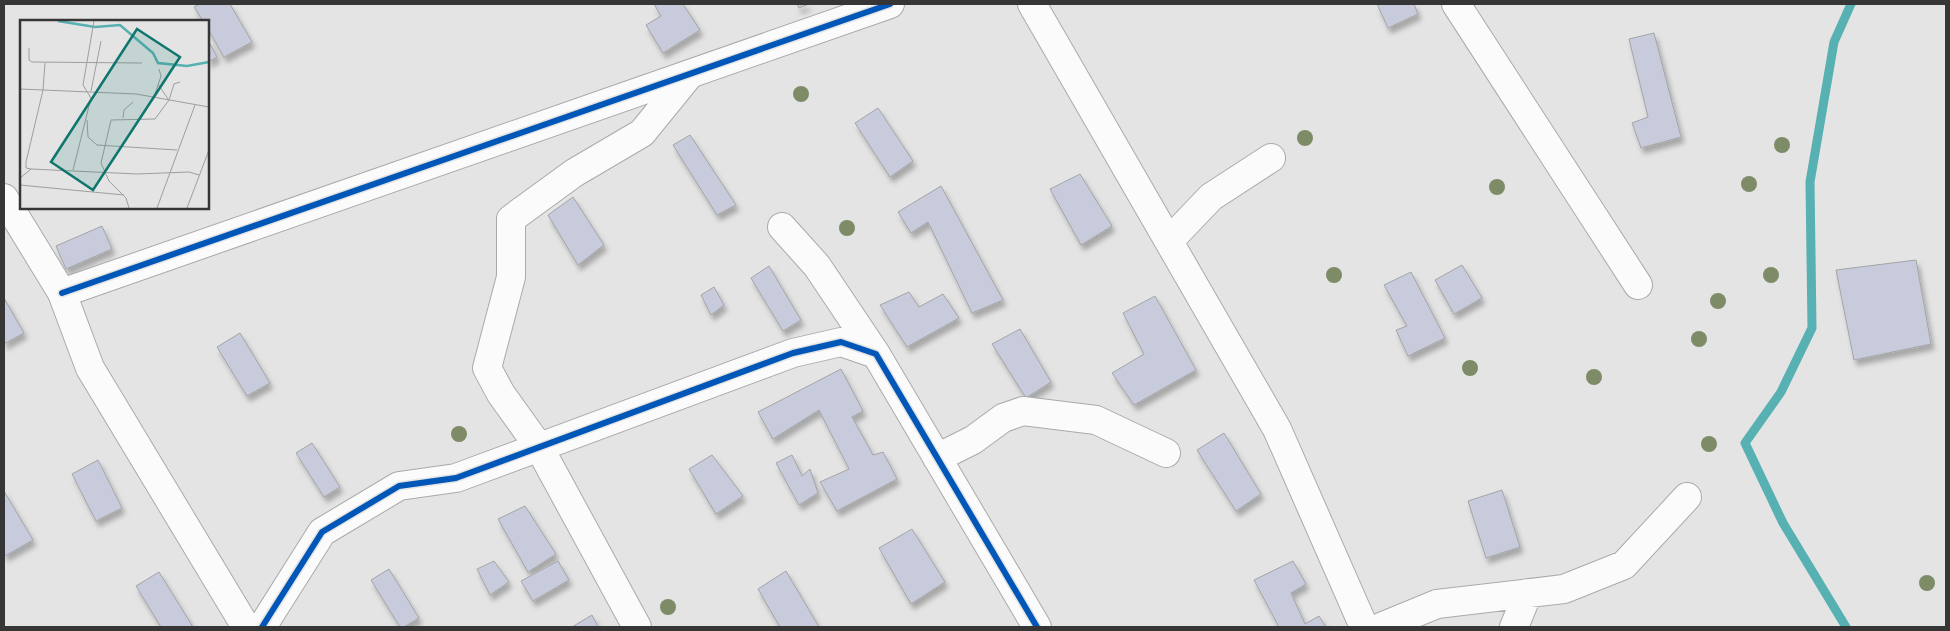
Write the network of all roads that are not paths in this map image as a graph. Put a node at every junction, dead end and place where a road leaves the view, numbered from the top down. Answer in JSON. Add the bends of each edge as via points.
{"nodes":[{"id":1,"x":890,"y":4,"type":"edge"},
{"id":2,"x":1032,"y":4,"type":"edge"},
{"id":3,"x":1456,"y":4,"type":"edge"},
{"id":4,"x":690,"y":74,"type":"junction"},
{"id":5,"x":1271,"y":158,"type":"dead end"},
{"id":6,"x":4,"y":198,"type":"edge"},
{"id":7,"x":782,"y":227,"type":"dead end"},
{"id":8,"x":1170,"y":240,"type":"junction"},
{"id":9,"x":1638,"y":285,"type":"dead end"},
{"id":10,"x":62,"y":292,"type":"junction"},
{"id":11,"x":876,"y":354,"type":"junction"},
{"id":12,"x":539,"y":447,"type":"junction"},
{"id":13,"x":1166,"y":453,"type":"dead end"},
{"id":14,"x":938,"y":458,"type":"junction"},
{"id":15,"x":1687,"y":498,"type":"dead end"},
{"id":16,"x":1528,"y":593,"type":"junction"},
{"id":17,"x":246,"y":627,"type":"edge"},
{"id":18,"x":262,"y":627,"type":"edge"},
{"id":19,"x":637,"y":627,"type":"edge"},
{"id":20,"x":1038,"y":627,"type":"edge"},
{"id":21,"x":1364,"y":627,"type":"edge"},
{"id":22,"x":1381,"y":627,"type":"edge"},
{"id":23,"x":1514,"y":627,"type":"edge"}],
"edges":[{"from":1,"to":4,"type":"street"},
{"from":2,"to":8,"type":"street"},
{"from":3,"to":9,"type":"street"},
{"from":4,"to":10,"type":"street"},
{"from":4,"to":12,"type":"street","via":[[642,133],[574,174],[511,219],[511,277],[487,368],[501,394]]},
{"from":5,"to":8,"type":"street","via":[[1211,197]]},
{"from":6,"to":10,"type":"street"},
{"from":7,"to":11,"type":"street","via":[[817,266]]},
{"from":8,"to":21,"type":"street","via":[[1277,428]]},
{"from":10,"to":17,"type":"street","via":[[90,368]]},
{"from":11,"to":12,"type":"street","via":[[841,342],[793,353]]},
{"from":11,"to":14,"type":"street"},
{"from":12,"to":18,"type":"street","via":[[456,478],[399,486],[322,532]]},
{"from":12,"to":19,"type":"street"},
{"from":13,"to":14,"type":"street","via":[[1096,420],[1023,411],[1003,418],[973,440]]},
{"from":14,"to":20,"type":"street"},
{"from":15,"to":16,"type":"street","via":[[1624,565],[1564,588]]},
{"from":16,"to":22,"type":"street","via":[[1436,604]]},
{"from":16,"to":23,"type":"street"}]}
